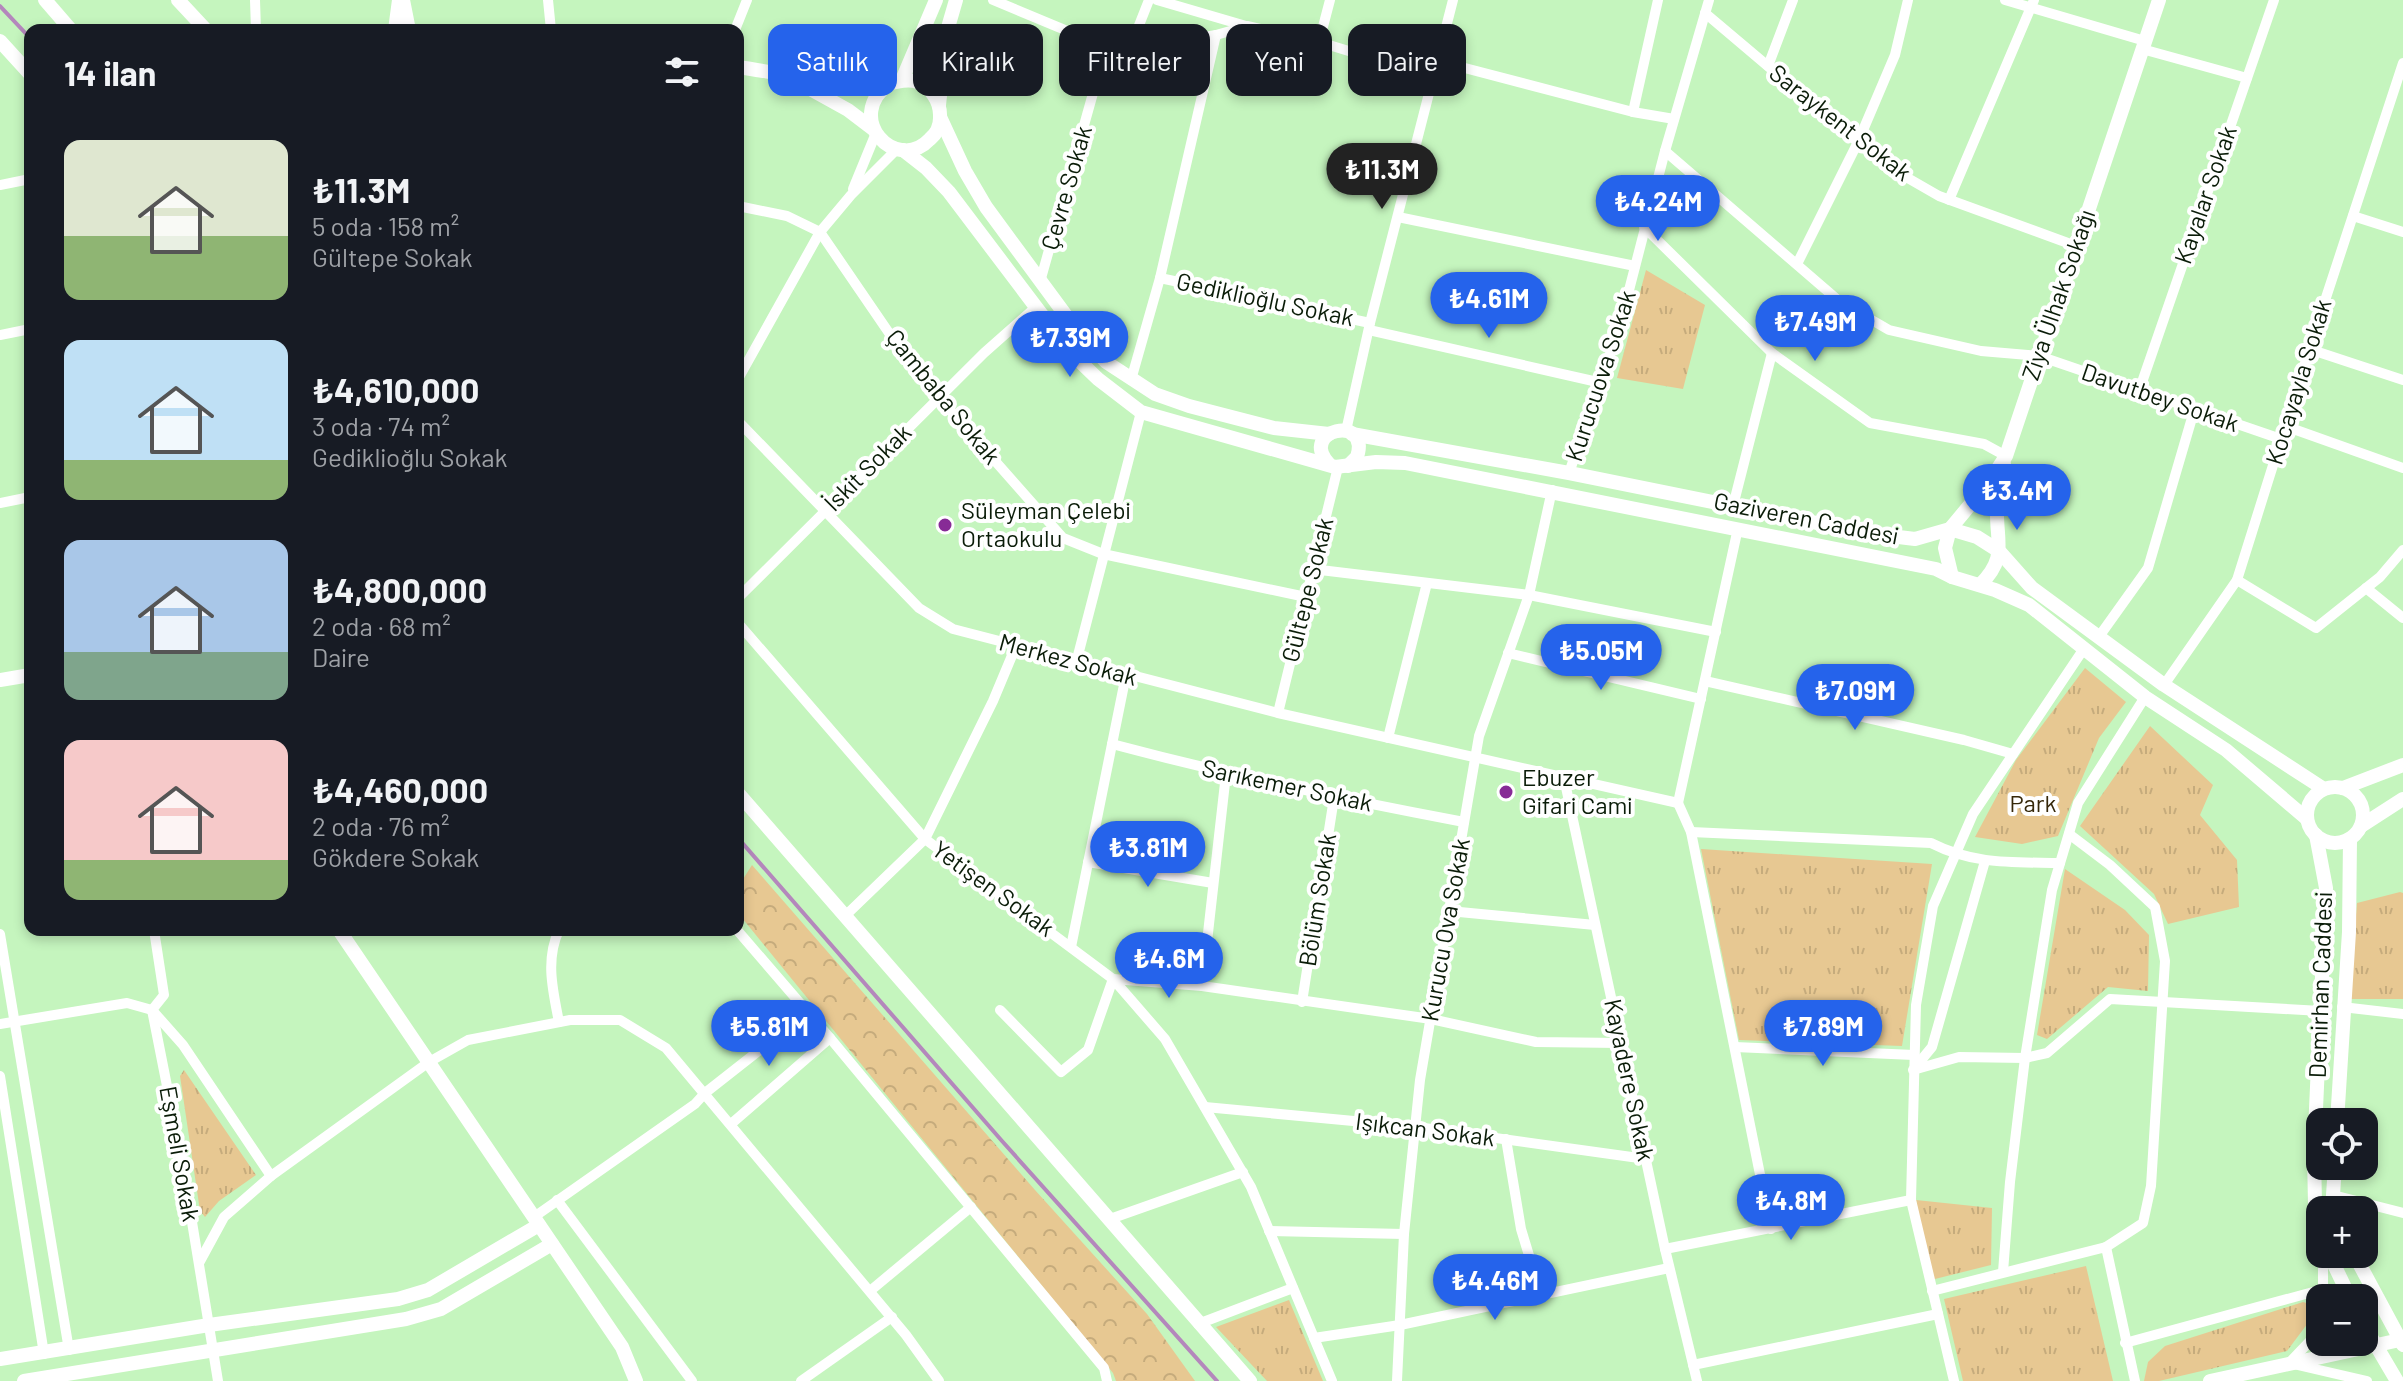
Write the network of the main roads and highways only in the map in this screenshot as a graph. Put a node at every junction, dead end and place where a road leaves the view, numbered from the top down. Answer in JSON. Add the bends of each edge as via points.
{"nodes":[{"id":1,"x":45,"y":0,"type":"edge"},
{"id":2,"x":178,"y":0,"type":"edge"},
{"id":3,"x":401,"y":0,"type":"edge"},
{"id":4,"x":936,"y":0,"type":"edge"},
{"id":5,"x":956,"y":0,"type":"edge"},
{"id":6,"x":2159,"y":0,"type":"edge"},
{"id":7,"x":66,"y":24,"type":"edge"},
{"id":8,"x":200,"y":24,"type":"edge"},
{"id":9,"x":396,"y":24,"type":"edge"},
{"id":10,"x":407,"y":24,"type":"edge"},
{"id":11,"x":0,"y":41,"type":"edge"},
{"id":12,"x":24,"y":67,"type":"edge"},
{"id":13,"x":744,"y":68,"type":"edge"},
{"id":14,"x":768,"y":71,"type":"edge"},
{"id":15,"x":897,"y":80,"type":"edge"},
{"id":16,"x":897,"y":82,"type":"edge"},
{"id":17,"x":824,"y":96,"type":"edge"},
{"id":18,"x":877,"y":96,"type":"edge"},
{"id":19,"x":940,"y":111,"type":"junction"},
{"id":20,"x":874,"y":131,"type":"junction"},
{"id":21,"x":900,"y":150,"type":"junction"},
{"id":22,"x":1349,"y":432,"type":"junction"},
{"id":23,"x":1329,"y":434,"type":"junction"},
{"id":24,"x":2006,"y":456,"type":"junction"},
{"id":25,"x":1338,"y":466,"type":"junction"},
{"id":26,"x":1950,"y":529,"type":"junction"},
{"id":27,"x":1999,"y":551,"type":"junction"},
{"id":28,"x":1952,"y":577,"type":"junction"},
{"id":29,"x":1980,"y":585,"type":"junction"},
{"id":30,"x":24,"y":676,"type":"edge"},
{"id":31,"x":0,"y":680,"type":"edge"},
{"id":32,"x":2403,"y":765,"type":"edge"},
{"id":33,"x":2343,"y":788,"type":"junction"},
{"id":34,"x":2324,"y":789,"type":"junction"},
{"id":35,"x":2403,"y":799,"type":"edge"},
{"id":36,"x":744,"y":800,"type":"edge"},
{"id":37,"x":2307,"y":819,"type":"junction"},
{"id":38,"x":2361,"y":826,"type":"junction"},
{"id":39,"x":2316,"y":835,"type":"junction"},
{"id":40,"x":2350,"y":839,"type":"junction"},
{"id":41,"x":343,"y":936,"type":"edge"},
{"id":42,"x":2338,"y":1108,"type":"edge"},
{"id":43,"x":2315,"y":1196,"type":"edge"},
{"id":44,"x":536,"y":1221,"type":"junction"},
{"id":45,"x":552,"y":1244,"type":"junction"},
{"id":46,"x":2361,"y":1268,"type":"edge"},
{"id":47,"x":2401,"y":1343,"type":"edge"},
{"id":48,"x":2378,"y":1346,"type":"edge"},
{"id":49,"x":2378,"y":1351,"type":"edge"},
{"id":50,"x":2324,"y":1356,"type":"edge"},
{"id":51,"x":0,"y":1359,"type":"edge"},
{"id":52,"x":24,"y":1381,"type":"edge"},
{"id":53,"x":636,"y":1381,"type":"edge"},
{"id":54,"x":1250,"y":1381,"type":"edge"},
{"id":55,"x":2210,"y":1381,"type":"edge"},
{"id":56,"x":2397,"y":1381,"type":"edge"}],
"edges":[{"from":1,"to":7,"type":"main road"},
{"from":2,"to":8,"type":"main road"},
{"from":3,"to":9,"type":"main road"},
{"from":3,"to":10,"type":"main road"},
{"from":4,"to":15,"type":"main road"},
{"from":5,"to":19,"type":"main road","via":[[947,31]]},
{"from":6,"to":24,"type":"main road","name":"Ziya Ülhak Sokağı"},
{"from":11,"to":12,"type":"main road"},
{"from":13,"to":14,"type":"main road"},
{"from":16,"to":19,"type":"main road","via":[[925,86]]},
{"from":17,"to":20,"type":"main road"},
{"from":18,"to":20,"type":"main road","via":[[871,108]]},
{"from":19,"to":21,"type":"main road","via":[[932,137],[914,149]]},
{"from":19,"to":23,"type":"main road","via":[[986,207],[1106,362],[1155,394],[1189,406],[1274,428]]},
{"from":20,"to":21,"type":"main road"},
{"from":21,"to":25,"type":"main road","name":"Gaziveren Caddesi","via":[[949,192],[1070,352],[1141,412]]},
{"from":22,"to":23,"type":"main road"},
{"from":22,"to":25,"type":"main road","via":[[1359,451]]},
{"from":22,"to":26,"type":"main road","name":"Gaziveren Caddesi","via":[[1866,533],[1915,539]]},
{"from":23,"to":25,"type":"main road","via":[[1321,449]]},
{"from":24,"to":26,"type":"main road","name":"Ziya Ülhak Sokağı"},
{"from":24,"to":27,"type":"main road","via":[[1997,506]]},
{"from":25,"to":28,"type":"main road","name":"Gaziveren Caddesi","via":[[1405,463],[1914,564]]},
{"from":26,"to":27,"type":"main road"},
{"from":26,"to":28,"type":"main road","via":[[1945,548]]},
{"from":27,"to":29,"type":"main road","via":[[1994,571]]},
{"from":27,"to":34,"type":"main road","via":[[2032,588],[2098,638]]},
{"from":28,"to":29,"type":"main road","name":"Gaziveren Caddesi"},
{"from":29,"to":37,"type":"main road","name":"Gaziveren Caddesi","via":[[2029,605],[2145,697],[2226,750]]},
{"from":30,"to":31,"type":"main road"},
{"from":32,"to":33,"type":"main road"},
{"from":33,"to":34,"type":"main road"},
{"from":33,"to":38,"type":"main road","via":[[2358,799]]},
{"from":34,"to":37,"type":"main road","via":[[2310,801]]},
{"from":35,"to":38,"type":"main road"},
{"from":36,"to":54,"type":"main road"},
{"from":37,"to":39,"type":"main road"},
{"from":38,"to":40,"type":"main road"},
{"from":39,"to":40,"type":"main road","via":[[2332,843]]},
{"from":39,"to":43,"type":"main road","name":"Demirhan Caddesi","via":[[2326,888]]},
{"from":40,"to":42,"type":"main road","name":"Demirhan Caddesi"},
{"from":41,"to":44,"type":"main road"},
{"from":44,"to":45,"type":"main road"},
{"from":44,"to":51,"type":"main road","via":[[428,1290],[398,1299]]},
{"from":45,"to":52,"type":"main road","via":[[441,1309],[406,1319]]},
{"from":45,"to":53,"type":"main road","via":[[622,1347]]},
{"from":46,"to":47,"type":"main road"},
{"from":47,"to":48,"type":"main road"},
{"from":49,"to":56,"type":"main road"},
{"from":50,"to":55,"type":"main road"}]}
